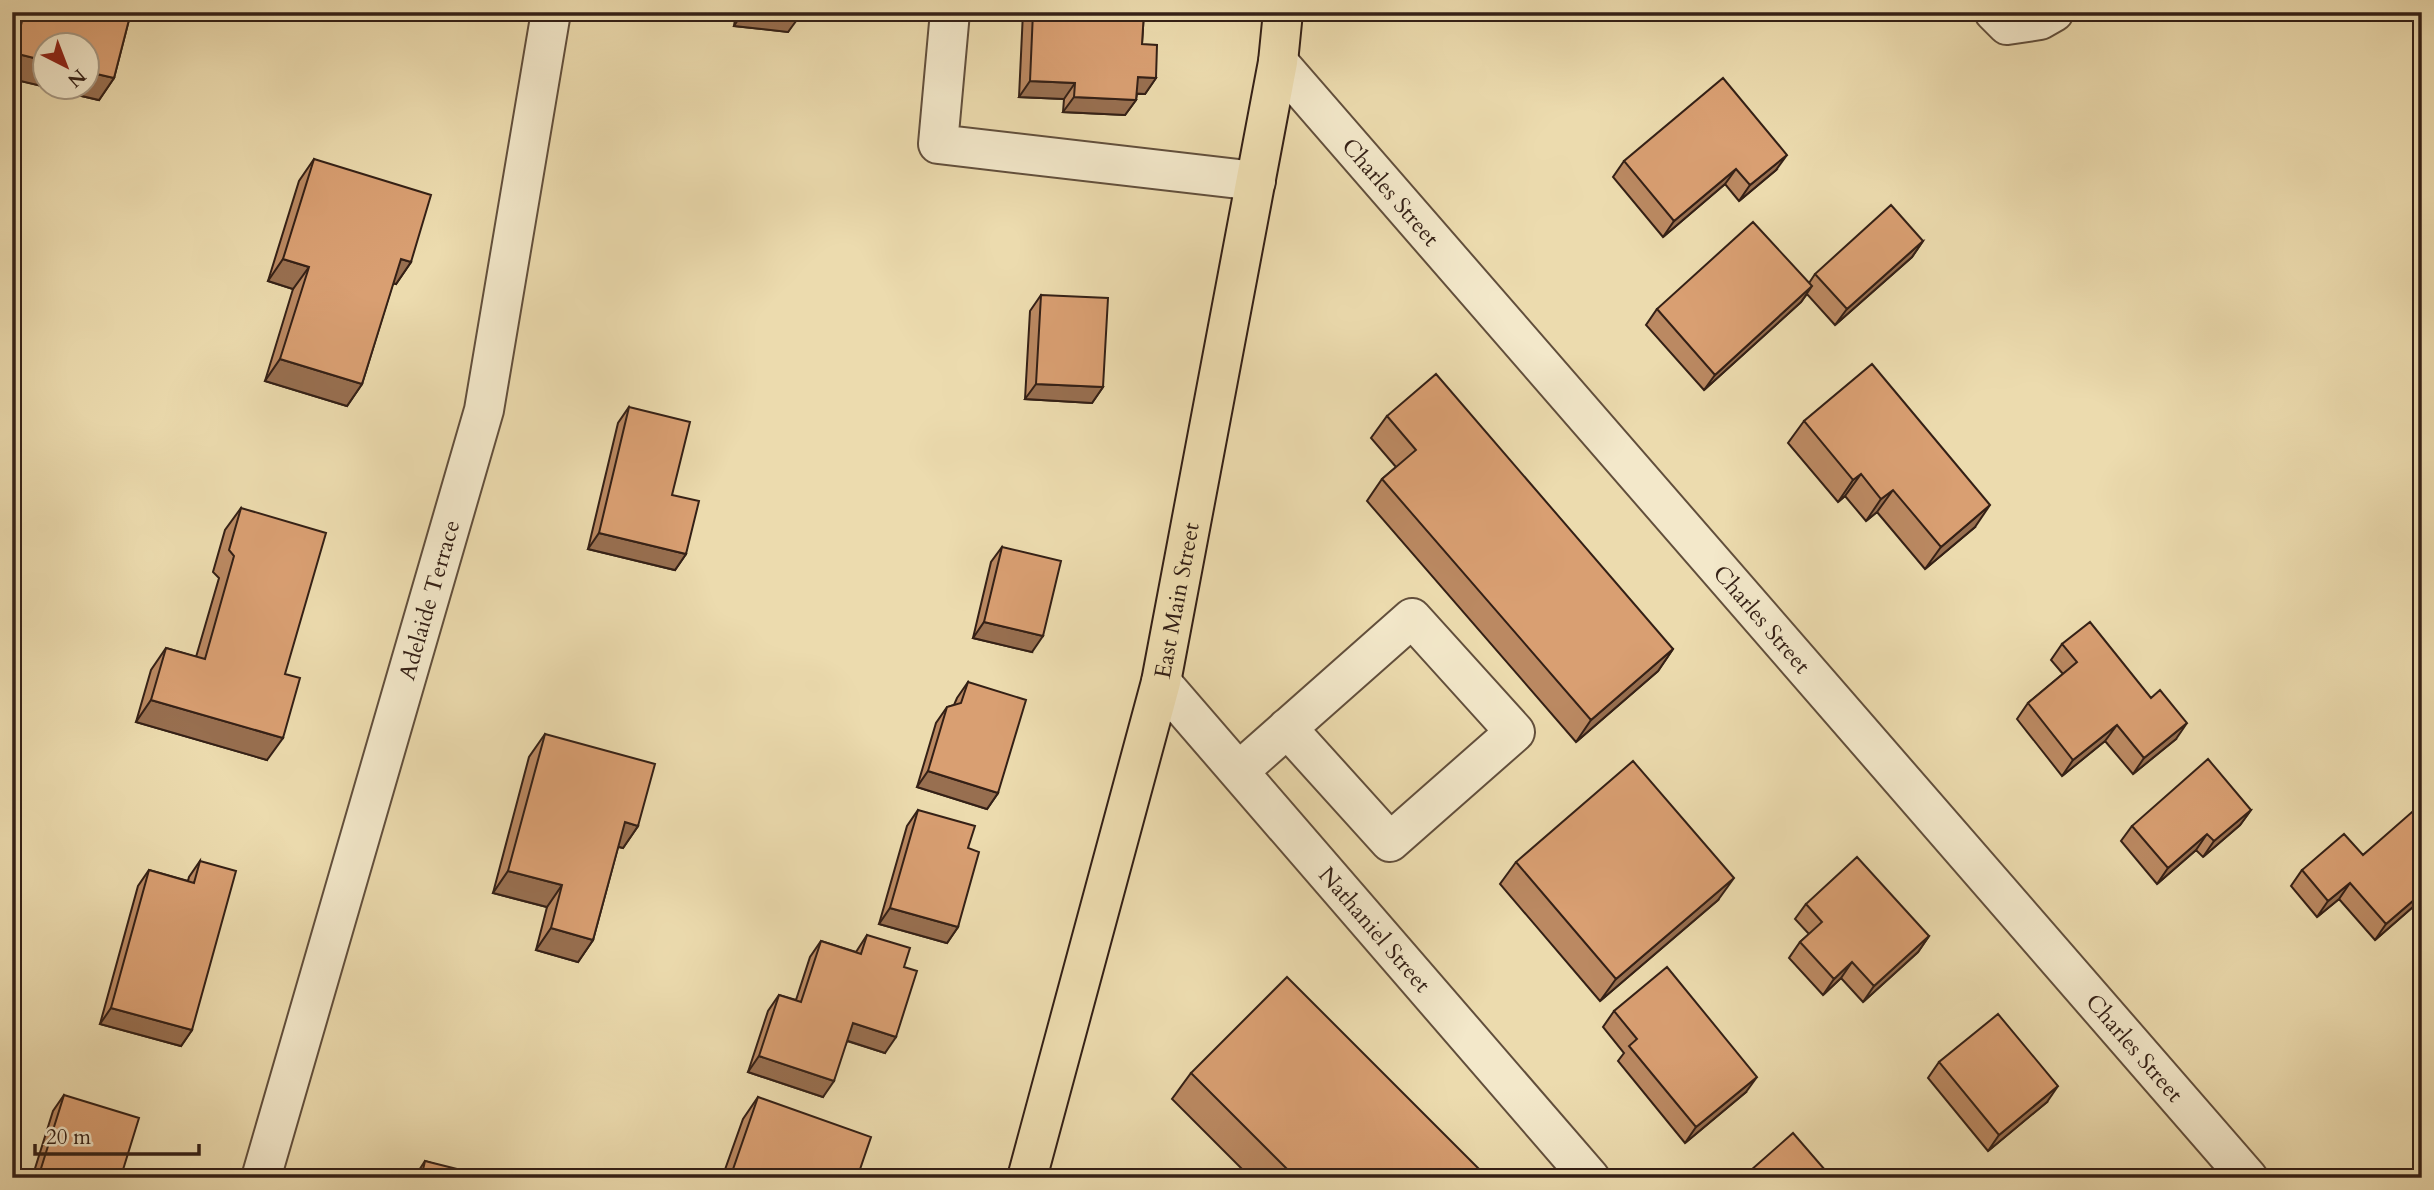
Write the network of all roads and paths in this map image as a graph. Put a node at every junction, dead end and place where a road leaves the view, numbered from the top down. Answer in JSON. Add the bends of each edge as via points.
{"nodes":[{"id":1,"x":551,"y":12,"type":"edge"},
{"id":2,"x":950,"y":12,"type":"edge"},
{"id":3,"x":1283,"y":12,"type":"edge"},
{"id":4,"x":1994,"y":12,"type":"edge"},
{"id":5,"x":2054,"y":12,"type":"edge"},
{"id":6,"x":1278,"y":62,"type":"junction"},
{"id":7,"x":1256,"y":181,"type":"junction"},
{"id":8,"x":1161,"y":682,"type":"junction"},
{"id":9,"x":1287,"y":728,"type":"junction"},
{"id":10,"x":1239,"y":771,"type":"junction"},
{"id":11,"x":261,"y":1178,"type":"edge"},
{"id":12,"x":1027,"y":1178,"type":"edge"},
{"id":13,"x":1590,"y":1178,"type":"edge"},
{"id":14,"x":2248,"y":1178,"type":"edge"}],
"edges":[{"from":1,"to":11,"type":"street","name":"Adelaide Terrace","via":[[484,410]]},
{"from":2,"to":7,"type":"street","via":[[937,144]]},
{"from":3,"to":6,"type":"highway","name":"East Main Street"},
{"from":4,"to":5,"type":"street","via":[[2007,25],[2040,20]]},
{"from":6,"to":7,"type":"highway","name":"East Main Street"},
{"from":6,"to":14,"type":"street","name":"Charles Street"},
{"from":7,"to":8,"type":"highway","name":"East Main Street"},
{"from":8,"to":10,"type":"street","name":"Nathaniel Street"},
{"from":8,"to":12,"type":"highway","name":"East Main Street"},
{"from":9,"to":9,"type":"street","via":[[1412,618],[1515,732],[1390,842]]},
{"from":9,"to":10,"type":"street"},
{"from":10,"to":13,"type":"street","name":"Nathaniel Street"}]}
